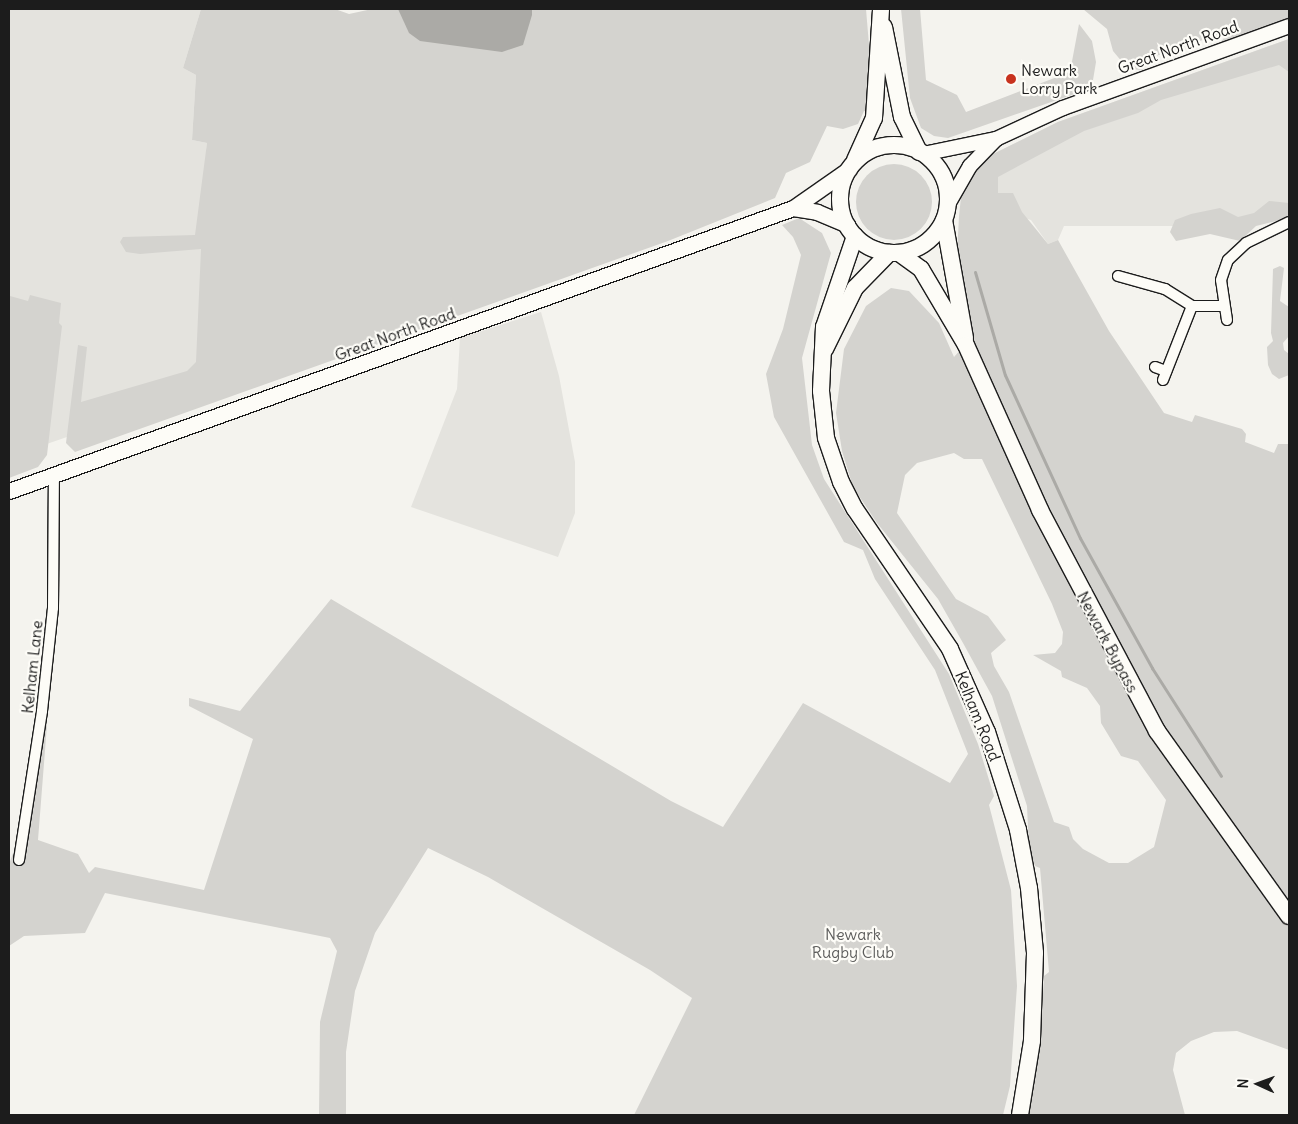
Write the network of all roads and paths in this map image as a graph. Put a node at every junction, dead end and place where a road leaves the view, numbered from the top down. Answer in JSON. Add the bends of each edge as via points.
{"nodes":[{"id":1,"x":881,"y":13,"type":"edge"},
{"id":2,"x":1289,"y":26,"type":"edge"},
{"id":3,"x":996,"y":139,"type":"junction"},
{"id":4,"x":921,"y":153,"type":"junction"},
{"id":5,"x":851,"y":167,"type":"junction"},
{"id":6,"x":793,"y":208,"type":"junction"},
{"id":7,"x":946,"y":213,"type":"junction"},
{"id":8,"x":1289,"y":222,"type":"edge"},
{"id":9,"x":851,"y":230,"type":"junction"},
{"id":10,"x":894,"y":253,"type":"junction"},
{"id":11,"x":1118,"y":276,"type":"dead end"},
{"id":12,"x":1192,"y":306,"type":"junction"},
{"id":13,"x":1224,"y":306,"type":"junction"},
{"id":14,"x":1227,"y":320,"type":"dead end"},
{"id":15,"x":966,"y":345,"type":"junction"},
{"id":16,"x":825,"y":350,"type":"junction"},
{"id":17,"x":1155,"y":367,"type":"dead end"},
{"id":18,"x":54,"y":475,"type":"junction"},
{"id":19,"x":9,"y":491,"type":"edge"},
{"id":20,"x":19,"y":860,"type":"dead end"},
{"id":21,"x":1289,"y":916,"type":"edge"},
{"id":22,"x":1020,"y":1115,"type":"edge"}],
"edges":[{"from":1,"to":4,"type":"highway","via":[[892,54],[902,117]]},
{"from":1,"to":5,"type":"highway","via":[[874,118]]},
{"from":2,"to":3,"type":"main road","name":"Great North Road","via":[[1063,108]]},
{"from":3,"to":4,"type":"main road","name":"Great North Road"},
{"from":3,"to":7,"type":"main road","name":"Great North Road","via":[[970,166]]},
{"from":4,"to":5,"type":"highway","via":[[898,146],[882,147],[866,154]]},
{"from":4,"to":7,"type":"highway","via":[[943,178]]},
{"from":5,"to":6,"type":"main road","name":"Great North Road"},
{"from":5,"to":9,"type":"highway","via":[[840,196]]},
{"from":6,"to":9,"type":"main road","name":"Great North Road","via":[[817,212]]},
{"from":6,"to":18,"type":"main road","name":"Great North Road"},
{"from":7,"to":10,"type":"highway","via":[[926,242]]},
{"from":7,"to":15,"type":"highway","name":"Newark Bypass"},
{"from":8,"to":13,"type":"street","via":[[1246,243],[1228,260],[1221,280]]},
{"from":9,"to":10,"type":"highway","via":[[871,248]]},
{"from":9,"to":16,"type":"highway","name":"Kelham Road","via":[[824,327]]},
{"from":10,"to":15,"type":"highway","name":"Newark Bypass","via":[[921,269]]},
{"from":10,"to":16,"type":"highway","name":"Kelham Road","via":[[855,288]]},
{"from":11,"to":12,"type":"street","via":[[1165,289]]},
{"from":12,"to":13,"type":"street"},
{"from":12,"to":17,"type":"street","via":[[1165,375]]},
{"from":13,"to":14,"type":"street"},
{"from":15,"to":21,"type":"highway","name":"Newark Bypass","via":[[1040,510],[1157,730]]},
{"from":16,"to":22,"type":"highway","name":"Kelham Road","via":[[822,414],[838,475],[855,509],[950,648],[987,732],[1018,830],[1029,888],[1035,962],[1032,1041]]},
{"from":18,"to":19,"type":"main road","name":"Great North Road"},
{"from":18,"to":20,"type":"street","name":"Kelham Lane","via":[[53,608],[42,710]]}]}
